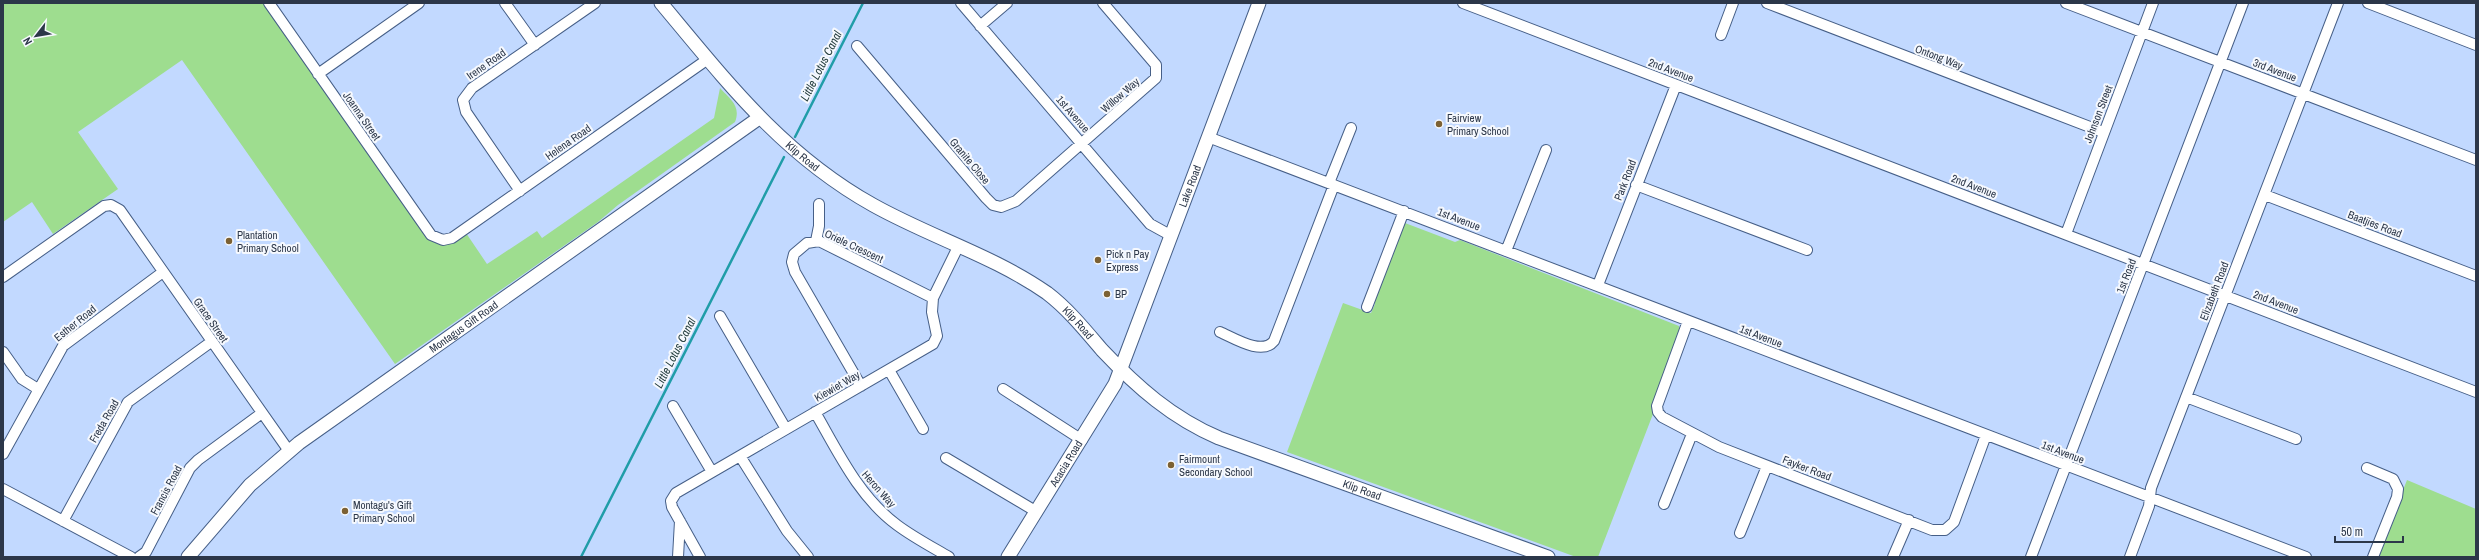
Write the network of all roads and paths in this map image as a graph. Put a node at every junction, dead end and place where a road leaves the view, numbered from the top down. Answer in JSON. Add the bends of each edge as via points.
{"nodes":[{"id":1,"x":269,"y":3,"type":"edge"},
{"id":2,"x":419,"y":3,"type":"edge"},
{"id":3,"x":505,"y":3,"type":"edge"},
{"id":4,"x":595,"y":3,"type":"edge"},
{"id":5,"x":661,"y":3,"type":"edge"},
{"id":6,"x":961,"y":3,"type":"edge"},
{"id":7,"x":1007,"y":3,"type":"edge"},
{"id":8,"x":1103,"y":3,"type":"edge"},
{"id":9,"x":1463,"y":3,"type":"edge"},
{"id":10,"x":1733,"y":3,"type":"edge"},
{"id":11,"x":1767,"y":3,"type":"edge"},
{"id":12,"x":2066,"y":3,"type":"edge"},
{"id":13,"x":2153,"y":3,"type":"edge"},
{"id":14,"x":2243,"y":3,"type":"edge"},
{"id":15,"x":2338,"y":3,"type":"edge"},
{"id":16,"x":1255,"y":4,"type":"edge"},
{"id":17,"x":2373,"y":4,"type":"edge"},
{"id":18,"x":980,"y":26,"type":"junction"},
{"id":19,"x":2142,"y":32,"type":"junction"},
{"id":20,"x":1721,"y":35,"type":"dead end"},
{"id":21,"x":2476,"y":44,"type":"edge"},
{"id":22,"x":535,"y":45,"type":"junction"},
{"id":23,"x":856,"y":46,"type":"dead end"},
{"id":24,"x":708,"y":59,"type":"junction"},
{"id":25,"x":2220,"y":62,"type":"junction"},
{"id":26,"x":318,"y":74,"type":"junction"},
{"id":27,"x":1676,"y":85,"type":"junction"},
{"id":28,"x":2302,"y":93,"type":"junction"},
{"id":29,"x":759,"y":118,"type":"junction"},
{"id":30,"x":1350,"y":128,"type":"dead end"},
{"id":31,"x":2103,"y":132,"type":"junction"},
{"id":32,"x":1208,"y":136,"type":"junction"},
{"id":33,"x":1082,"y":143,"type":"junction"},
{"id":34,"x":1546,"y":150,"type":"dead end"},
{"id":35,"x":2476,"y":160,"type":"edge"},
{"id":36,"x":1331,"y":184,"type":"junction"},
{"id":37,"x":1636,"y":185,"type":"junction"},
{"id":38,"x":520,"y":191,"type":"junction"},
{"id":39,"x":2265,"y":195,"type":"junction"},
{"id":40,"x":819,"y":204,"type":"dead end"},
{"id":41,"x":1404,"y":211,"type":"junction"},
{"id":42,"x":2066,"y":234,"type":"junction"},
{"id":43,"x":1170,"y":235,"type":"junction"},
{"id":44,"x":439,"y":240,"type":"joint"},
{"id":45,"x":816,"y":241,"type":"junction"},
{"id":46,"x":958,"y":247,"type":"junction"},
{"id":47,"x":1807,"y":250,"type":"dead end"},
{"id":48,"x":1506,"y":251,"type":"junction"},
{"id":49,"x":2143,"y":264,"type":"junction"},
{"id":50,"x":163,"y":272,"type":"junction"},
{"id":51,"x":2476,"y":276,"type":"edge"},
{"id":52,"x":3,"y":277,"type":"edge"},
{"id":53,"x":1598,"y":285,"type":"junction"},
{"id":54,"x":2224,"y":295,"type":"junction"},
{"id":55,"x":933,"y":298,"type":"junction"},
{"id":56,"x":1367,"y":308,"type":"dead end"},
{"id":57,"x":720,"y":316,"type":"dead end"},
{"id":58,"x":1688,"y":321,"type":"junction"},
{"id":59,"x":1220,"y":332,"type":"dead end"},
{"id":60,"x":211,"y":342,"type":"junction"},
{"id":61,"x":3,"y":352,"type":"edge"},
{"id":62,"x":1121,"y":369,"type":"junction"},
{"id":63,"x":889,"y":370,"type":"junction"},
{"id":64,"x":861,"y":386,"type":"junction"},
{"id":65,"x":38,"y":389,"type":"junction"},
{"id":66,"x":1002,"y":389,"type":"dead end"},
{"id":67,"x":2476,"y":392,"type":"edge"},
{"id":68,"x":2186,"y":397,"type":"junction"},
{"id":69,"x":673,"y":406,"type":"dead end"},
{"id":70,"x":815,"y":412,"type":"junction"},
{"id":71,"x":262,"y":413,"type":"junction"},
{"id":72,"x":786,"y":429,"type":"junction"},
{"id":73,"x":923,"y":429,"type":"dead end"},
{"id":74,"x":1692,"y":434,"type":"junction"},
{"id":75,"x":1986,"y":435,"type":"junction"},
{"id":76,"x":2296,"y":439,"type":"dead end"},
{"id":77,"x":1082,"y":440,"type":"junction"},
{"id":78,"x":289,"y":451,"type":"junction"},
{"id":79,"x":3,"y":454,"type":"edge"},
{"id":80,"x":740,"y":456,"type":"junction"},
{"id":81,"x":946,"y":458,"type":"dead end"},
{"id":82,"x":2066,"y":465,"type":"junction"},
{"id":83,"x":1767,"y":466,"type":"junction"},
{"id":84,"x":2368,"y":468,"type":"dead end"},
{"id":85,"x":712,"y":472,"type":"junction"},
{"id":86,"x":3,"y":489,"type":"edge"},
{"id":87,"x":2150,"y":498,"type":"junction"},
{"id":88,"x":1664,"y":504,"type":"dead end"},
{"id":89,"x":1037,"y":512,"type":"junction"},
{"id":90,"x":1909,"y":520,"type":"junction"},
{"id":91,"x":63,"y":521,"type":"junction"},
{"id":92,"x":680,"y":521,"type":"junction"},
{"id":93,"x":1740,"y":533,"type":"dead end"},
{"id":94,"x":131,"y":557,"type":"edge"},
{"id":95,"x":139,"y":557,"type":"edge"},
{"id":96,"x":188,"y":557,"type":"edge"},
{"id":97,"x":678,"y":557,"type":"edge"},
{"id":98,"x":700,"y":557,"type":"edge"},
{"id":99,"x":808,"y":557,"type":"edge"},
{"id":100,"x":949,"y":557,"type":"edge"},
{"id":101,"x":1008,"y":557,"type":"edge"},
{"id":102,"x":1548,"y":557,"type":"edge"},
{"id":103,"x":1893,"y":557,"type":"edge"},
{"id":104,"x":2031,"y":557,"type":"edge"},
{"id":105,"x":2130,"y":557,"type":"edge"},
{"id":106,"x":2306,"y":557,"type":"edge"},
{"id":107,"x":2373,"y":557,"type":"edge"}],
"edges":[{"from":1,"to":26,"type":"street","name":"Joanna Street"},
{"from":2,"to":26,"type":"street"},
{"from":3,"to":22,"type":"street"},
{"from":4,"to":22,"type":"street","name":"Irene Road"},
{"from":5,"to":24,"type":"street","name":"Klip Road"},
{"from":6,"to":18,"type":"street","name":"1st Avenue"},
{"from":7,"to":18,"type":"street"},
{"from":8,"to":33,"type":"street","name":"Willow Way","via":[[1149,56],[1156,65],[1157,72],[1151,84]]},
{"from":9,"to":27,"type":"street","name":"2nd Avenue"},
{"from":10,"to":20,"type":"street"},
{"from":11,"to":31,"type":"street","name":"Ontong Way"},
{"from":12,"to":19,"type":"street","name":"3rd Avenue"},
{"from":13,"to":19,"type":"street","name":"Johnson Street"},
{"from":14,"to":25,"type":"street","name":"1st Road"},
{"from":15,"to":28,"type":"street","name":"Elizabeth Road"},
{"from":16,"to":32,"type":"street","name":"Lake Road"},
{"from":17,"to":21,"type":"street"},
{"from":18,"to":33,"type":"street","name":"1st Avenue"},
{"from":19,"to":25,"type":"street","name":"3rd Avenue"},
{"from":19,"to":31,"type":"street","name":"Johnson Street"},
{"from":22,"to":38,"type":"street","name":"Irene Road","via":[[472,88],[463,100],[466,112]]},
{"from":23,"to":33,"type":"street","name":"Granite Close","via":[[994,205],[1001,207],[1016,201]]},
{"from":24,"to":29,"type":"street","name":"Klip Road"},
{"from":24,"to":38,"type":"street","name":"Helena Road"},
{"from":25,"to":28,"type":"street","name":"3rd Avenue"},
{"from":25,"to":49,"type":"street","name":"1st Road"},
{"from":26,"to":44,"type":"street","name":"Joanna Street","via":[[431,235]]},
{"from":27,"to":37,"type":"street","name":"Park Road"},
{"from":27,"to":42,"type":"street","name":"2nd Avenue"},
{"from":28,"to":35,"type":"street","name":"3rd Avenue"},
{"from":28,"to":39,"type":"street","name":"Elizabeth Road"},
{"from":29,"to":46,"type":"street","name":"Klip Road","via":[[798,154],[873,205]]},
{"from":29,"to":78,"type":"street","name":"Montagus Gift Road"},
{"from":30,"to":36,"type":"street"},
{"from":31,"to":42,"type":"street","name":"Johnson Street"},
{"from":32,"to":36,"type":"street","name":"1st Avenue"},
{"from":32,"to":43,"type":"street","name":"Lake Road"},
{"from":33,"to":43,"type":"street","name":"1st Avenue","via":[[1150,224]]},
{"from":34,"to":48,"type":"street"},
{"from":36,"to":41,"type":"street","name":"1st Avenue"},
{"from":36,"to":59,"type":"street","via":[[1271,344],[1260,348]]},
{"from":37,"to":47,"type":"street"},
{"from":37,"to":53,"type":"street","name":"Park Road"},
{"from":38,"to":44,"type":"street","name":"Helena Road","via":[[452,238]]},
{"from":39,"to":51,"type":"street","name":"Baatjies Road"},
{"from":39,"to":54,"type":"street","name":"Elizabeth Road"},
{"from":40,"to":45,"type":"street"},
{"from":41,"to":48,"type":"street","name":"1st Avenue"},
{"from":41,"to":56,"type":"street"},
{"from":42,"to":49,"type":"street","name":"2nd Avenue"},
{"from":43,"to":62,"type":"street","name":"Lake Road"},
{"from":45,"to":55,"type":"street","name":"Oriele Crescent","via":[[828,244]]},
{"from":45,"to":64,"type":"street","name":"Oriele Crescent","via":[[794,254],[792,262],[795,272]]},
{"from":46,"to":55,"type":"street","name":"Kiewiet Way"},
{"from":46,"to":62,"type":"street","name":"Klip Road","via":[[1010,271],[1048,294]]},
{"from":48,"to":53,"type":"street","name":"1st Avenue"},
{"from":49,"to":54,"type":"street","name":"2nd Avenue"},
{"from":49,"to":82,"type":"street","name":"1st Road"},
{"from":50,"to":52,"type":"street","name":"Grace Street","via":[[120,210],[111,205],[104,206]]},
{"from":50,"to":60,"type":"street","name":"Grace Street"},
{"from":50,"to":65,"type":"street","name":"Esther Road","via":[[68,341],[59,351]]},
{"from":53,"to":58,"type":"street","name":"1st Avenue"},
{"from":54,"to":67,"type":"street","name":"2nd Avenue"},
{"from":54,"to":68,"type":"street","name":"Elizabeth Road"},
{"from":55,"to":63,"type":"street","name":"Kiewiet Way","via":[[936,341]]},
{"from":57,"to":72,"type":"street"},
{"from":58,"to":74,"type":"street","name":"Fayker Road","via":[[1657,406],[1662,417]]},
{"from":58,"to":75,"type":"street","name":"1st Avenue"},
{"from":60,"to":71,"type":"street","name":"Grace Street"},
{"from":60,"to":91,"type":"street","name":"Freda Road","via":[[128,402]]},
{"from":61,"to":65,"type":"street","via":[[22,379]]},
{"from":62,"to":77,"type":"street","name":"Acacia Road"},
{"from":62,"to":102,"type":"street","name":"Klip Road","via":[[1166,410],[1200,430]]},
{"from":63,"to":64,"type":"street","name":"Kiewiet Way"},
{"from":63,"to":73,"type":"street"},
{"from":64,"to":70,"type":"street","name":"Kiewiet Way"},
{"from":65,"to":79,"type":"street","name":"Esther Road"},
{"from":66,"to":77,"type":"street"},
{"from":68,"to":76,"type":"street"},
{"from":68,"to":87,"type":"street","name":"Elizabeth Road","via":[[2151,488]]},
{"from":69,"to":85,"type":"street"},
{"from":70,"to":72,"type":"street","name":"Kiewiet Way"},
{"from":70,"to":100,"type":"street","name":"Heron Way","via":[[855,482],[886,516]]},
{"from":71,"to":78,"type":"street","name":"Grace Street"},
{"from":71,"to":95,"type":"street","name":"Francis Road","via":[[190,468],[146,552]]},
{"from":72,"to":80,"type":"street","name":"Kiewiet Way"},
{"from":74,"to":83,"type":"street","name":"Fayker Road"},
{"from":74,"to":88,"type":"street"},
{"from":75,"to":82,"type":"street","name":"1st Avenue"},
{"from":75,"to":90,"type":"street","name":"Fayker Road","via":[[1950,527],[1940,531]]},
{"from":77,"to":89,"type":"street","name":"Acacia Road"},
{"from":78,"to":96,"type":"street","name":"Montagus Gift Road","via":[[250,485]]},
{"from":80,"to":85,"type":"street","name":"Kiewiet Way"},
{"from":80,"to":99,"type":"street","via":[[787,531]]},
{"from":81,"to":89,"type":"street"},
{"from":82,"to":87,"type":"street","name":"1st Avenue"},
{"from":82,"to":104,"type":"street","name":"1st Road"},
{"from":83,"to":90,"type":"street","name":"Fayker Road"},
{"from":83,"to":93,"type":"street"},
{"from":84,"to":107,"type":"street","via":[[2393,479],[2398,489]]},
{"from":85,"to":92,"type":"street","name":"Kiewiet Way","via":[[676,493],[672,507]]},
{"from":86,"to":91,"type":"street"},
{"from":87,"to":105,"type":"street","name":"Elizabeth Road"},
{"from":87,"to":106,"type":"street","name":"1st Avenue"},
{"from":89,"to":101,"type":"street","name":"Acacia Road"},
{"from":90,"to":103,"type":"street"},
{"from":91,"to":94,"type":"street"},
{"from":92,"to":97,"type":"street"},
{"from":92,"to":98,"type":"street"}]}
